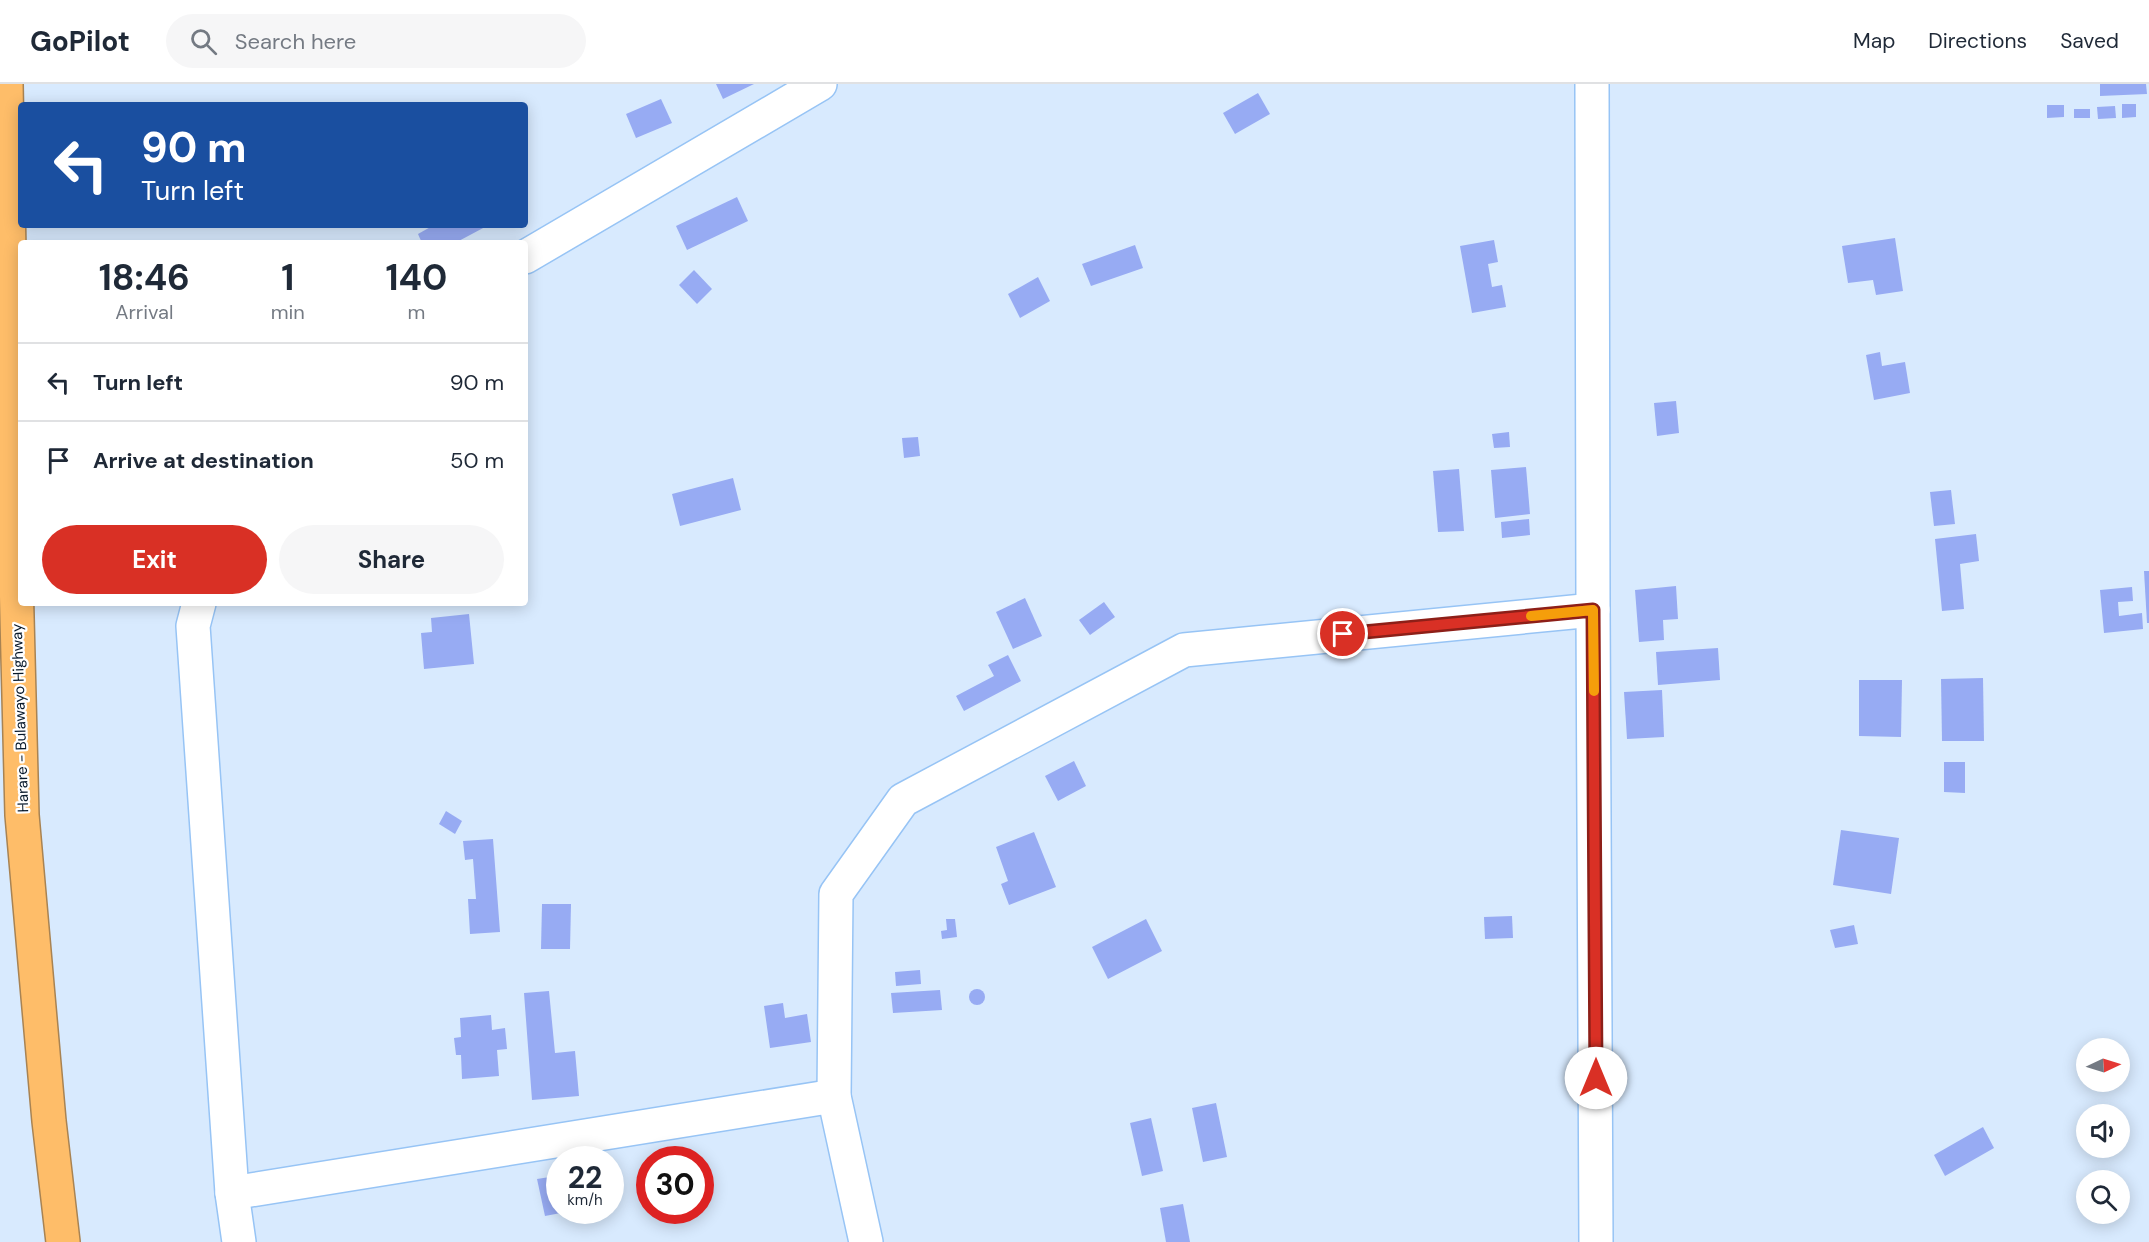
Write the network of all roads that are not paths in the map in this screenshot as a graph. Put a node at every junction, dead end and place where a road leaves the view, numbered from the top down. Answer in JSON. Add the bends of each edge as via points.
{"nodes":[{"id":1,"x":6,"y":84,"type":"edge"},
{"id":2,"x":820,"y":84,"type":"edge"},
{"id":3,"x":1592,"y":84,"type":"edge"},
{"id":4,"x":528,"y":255,"type":"edge"},
{"id":5,"x":198,"y":606,"type":"edge"},
{"id":6,"x":1593,"y":610,"type":"junction"},
{"id":7,"x":834,"y":1096,"type":"junction"},
{"id":8,"x":232,"y":1193,"type":"junction"},
{"id":9,"x":63,"y":1242,"type":"edge"},
{"id":10,"x":239,"y":1242,"type":"edge"},
{"id":11,"x":866,"y":1242,"type":"edge"},
{"id":12,"x":1596,"y":1242,"type":"edge"}],
"edges":[{"from":1,"to":9,"type":"highway","name":"Harare - Bulawayo Highway","via":[[22,815]]},
{"from":2,"to":4,"type":"street"},
{"from":3,"to":6,"type":"street"},
{"from":5,"to":8,"type":"street","via":[[193,626]]},
{"from":6,"to":7,"type":"street","via":[[1184,650],[903,800],[836,894]]},
{"from":6,"to":12,"type":"street"},
{"from":7,"to":8,"type":"street"},
{"from":7,"to":11,"type":"street"},
{"from":8,"to":10,"type":"street"}]}
